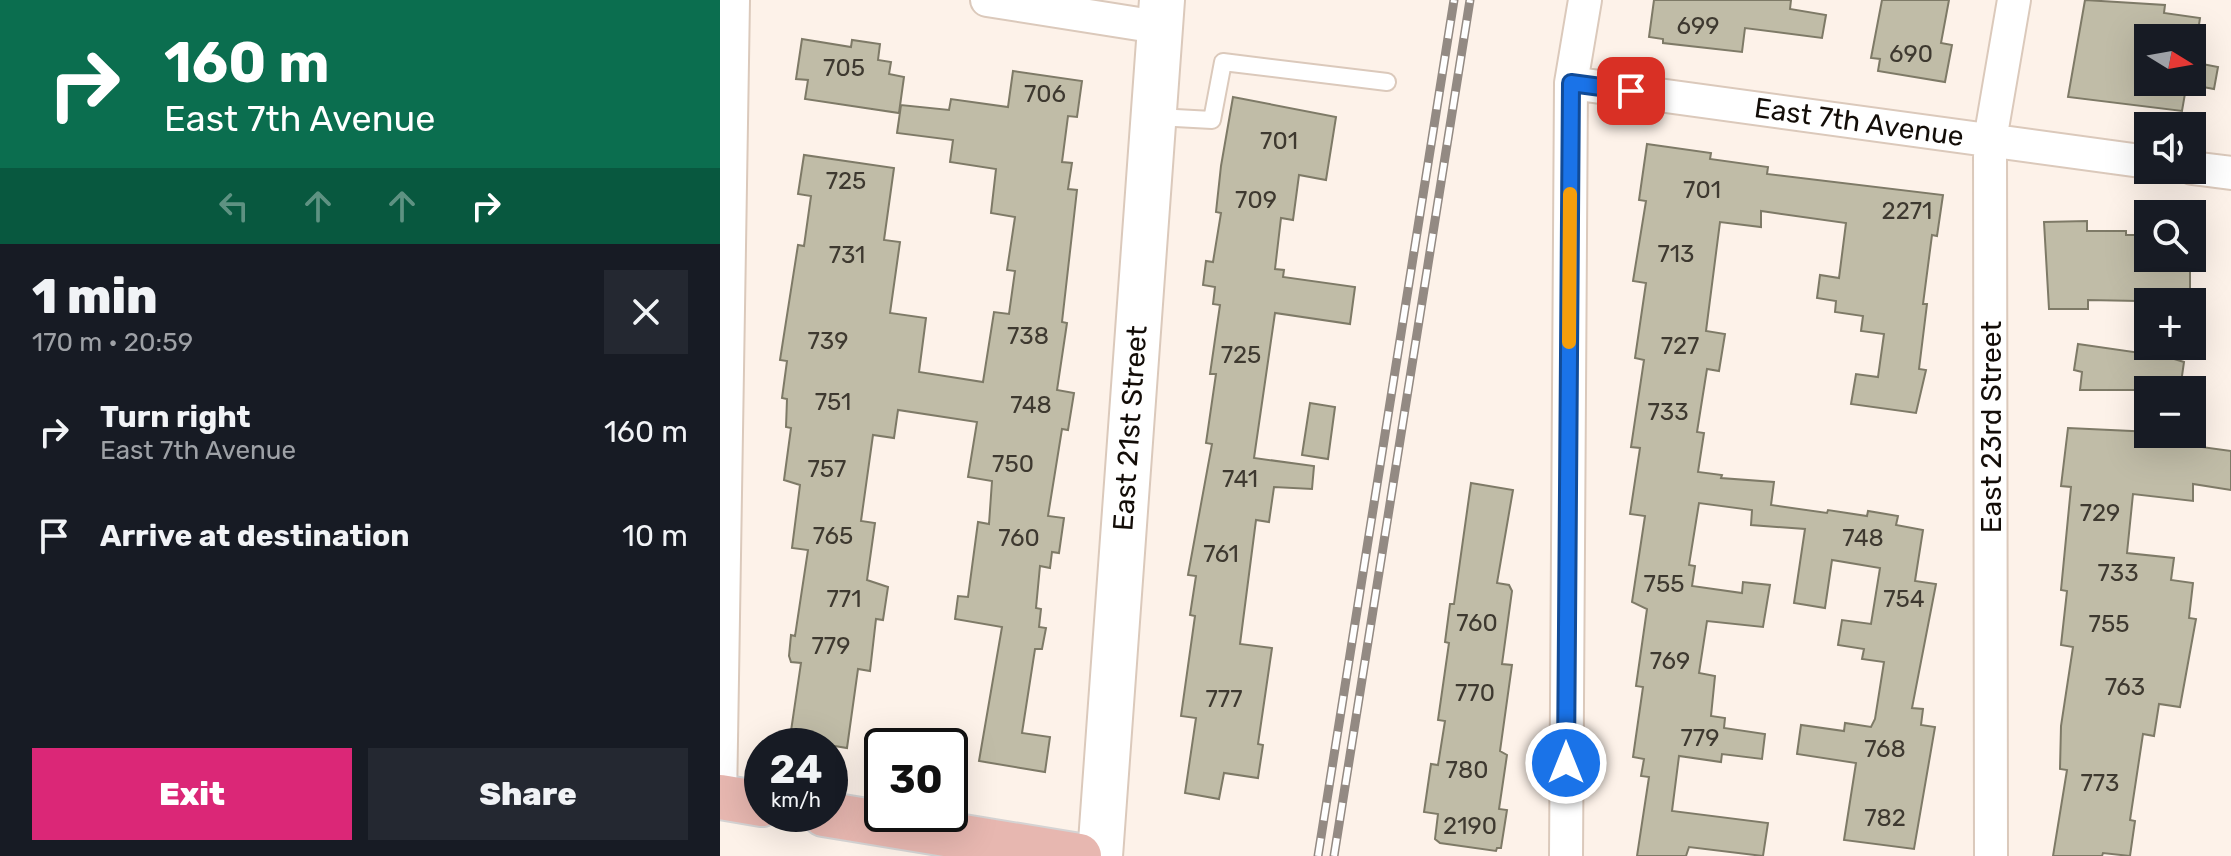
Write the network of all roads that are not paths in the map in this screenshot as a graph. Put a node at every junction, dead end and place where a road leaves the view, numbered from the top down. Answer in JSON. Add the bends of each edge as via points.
{"nodes":[{"id":1,"x":733,"y":0,"type":"edge"},
{"id":2,"x":987,"y":0,"type":"edge"},
{"id":3,"x":1585,"y":0,"type":"edge"},
{"id":4,"x":2014,"y":0,"type":"edge"},
{"id":5,"x":1160,"y":13,"type":"edge"},
{"id":6,"x":1387,"y":82,"type":"dead end"},
{"id":7,"x":1571,"y":83,"type":"junction"},
{"id":8,"x":1151,"y":116,"type":"junction"},
{"id":9,"x":1990,"y":140,"type":"junction"},
{"id":10,"x":2134,"y":160,"type":"edge"},
{"id":11,"x":2206,"y":170,"type":"edge"},
{"id":12,"x":2231,"y":173,"type":"edge"},
{"id":13,"x":720,"y":799,"type":"edge"},
{"id":14,"x":744,"y":802,"type":"edge"},
{"id":15,"x":848,"y":818,"type":"edge"},
{"id":16,"x":1079,"y":856,"type":"edge"},
{"id":17,"x":1100,"y":856,"type":"edge"},
{"id":18,"x":1566,"y":856,"type":"edge"},
{"id":19,"x":1991,"y":856,"type":"edge"}],
"edges":[{"from":1,"to":13,"type":"street"},
{"from":2,"to":5,"type":"street"},
{"from":3,"to":7,"type":"street"},
{"from":4,"to":9,"type":"street","name":"East 23rd Street"},
{"from":5,"to":8,"type":"main road","name":"East 21st Street"},
{"from":6,"to":8,"type":"lane","via":[[1223,62],[1212,120]]},
{"from":7,"to":9,"type":"street","name":"East 7th Avenue"},
{"from":7,"to":18,"type":"street"},
{"from":8,"to":17,"type":"main road","name":"East 21st Street"},
{"from":9,"to":10,"type":"street","name":"East 7th Avenue"},
{"from":9,"to":19,"type":"street","name":"East 23rd Street"},
{"from":11,"to":12,"type":"street"},
{"from":13,"to":14,"type":"main road"},
{"from":15,"to":16,"type":"main road"}]}
